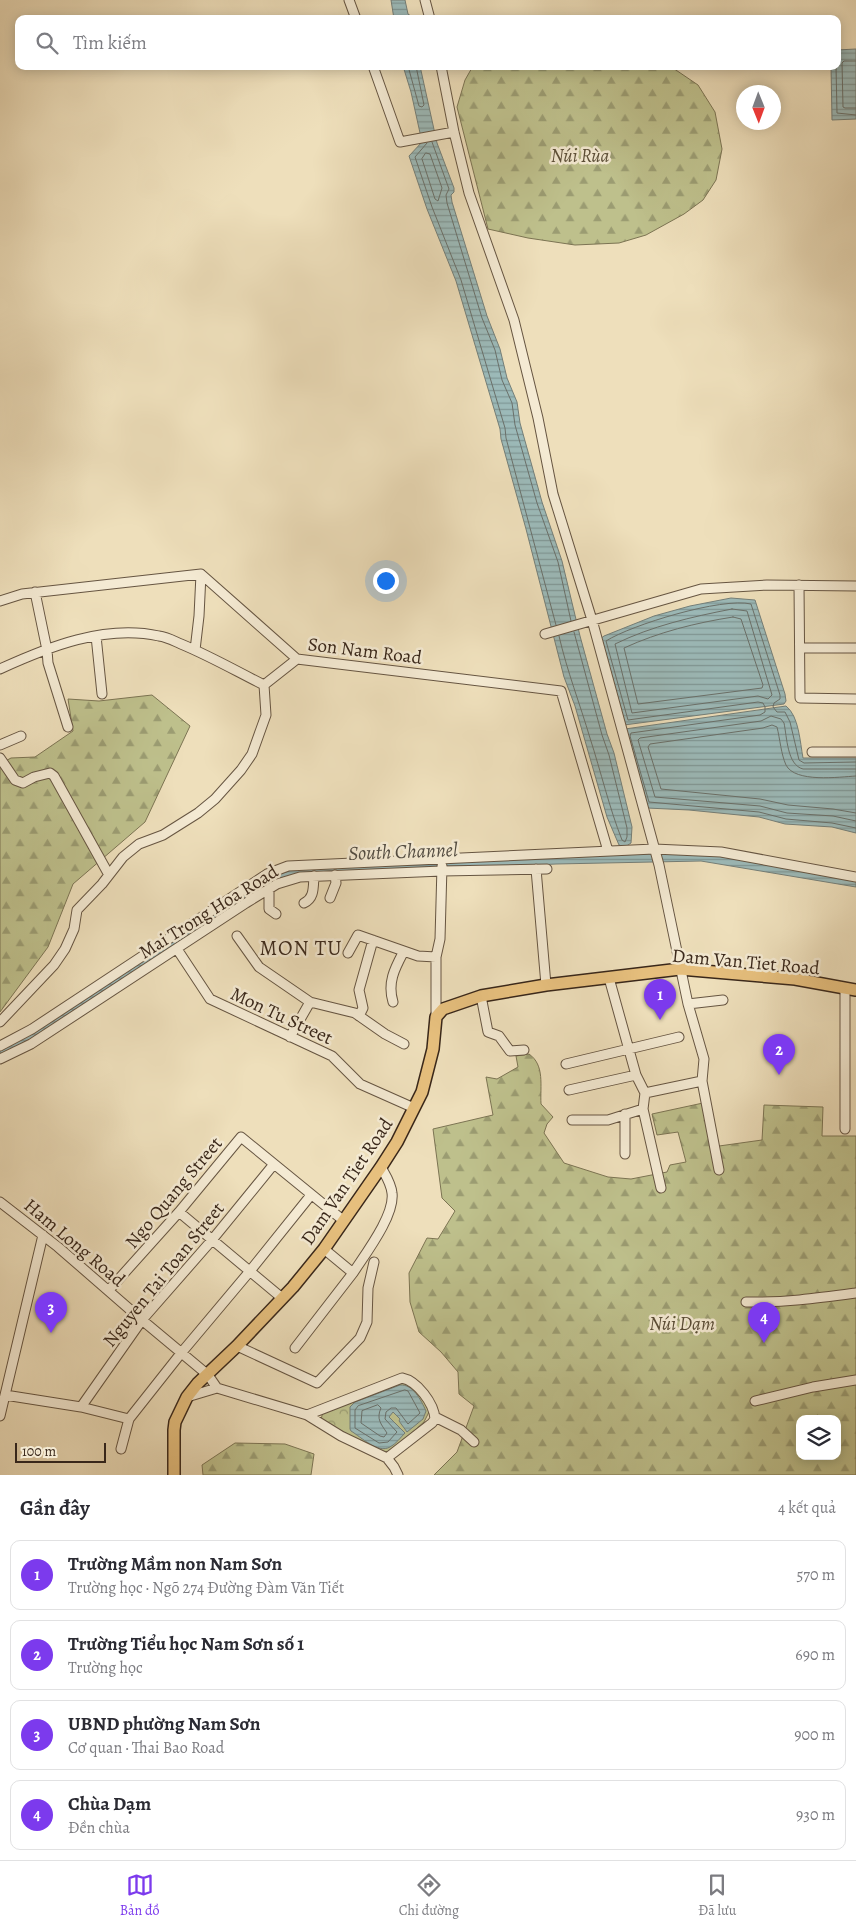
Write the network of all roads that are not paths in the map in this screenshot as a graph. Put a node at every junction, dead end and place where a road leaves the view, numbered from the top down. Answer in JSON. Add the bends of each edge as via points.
{"nodes":[{"id":1,"x":349,"y":0,"type":"edge"},
{"id":2,"x":424,"y":0,"type":"edge"},
{"id":3,"x":355,"y":15,"type":"edge"},
{"id":4,"x":429,"y":15,"type":"edge"},
{"id":5,"x":374,"y":70,"type":"edge"},
{"id":6,"x":442,"y":70,"type":"edge"},
{"id":7,"x":454,"y":132,"type":"junction"},
{"id":8,"x":201,"y":574,"type":"junction"},
{"id":9,"x":799,"y":585,"type":"junction"},
{"id":10,"x":856,"y":586,"type":"edge"},
{"id":11,"x":35,"y":592,"type":"junction"},
{"id":12,"x":0,"y":600,"type":"edge"},
{"id":13,"x":589,"y":621,"type":"junction"},
{"id":14,"x":545,"y":634,"type":"dead end"},
{"id":15,"x":96,"y":636,"type":"junction"},
{"id":16,"x":800,"y":648,"type":"junction"},
{"id":17,"x":856,"y":648,"type":"edge"},
{"id":18,"x":47,"y":650,"type":"junction"},
{"id":19,"x":195,"y":650,"type":"junction"},
{"id":20,"x":297,"y":659,"type":"junction"},
{"id":21,"x":0,"y":669,"type":"edge"},
{"id":22,"x":264,"y":685,"type":"junction"},
{"id":23,"x":102,"y":694,"type":"dead end"},
{"id":24,"x":856,"y":699,"type":"edge"},
{"id":25,"x":68,"y":727,"type":"dead end"},
{"id":26,"x":21,"y":736,"type":"dead end"},
{"id":27,"x":0,"y":745,"type":"edge"},
{"id":28,"x":812,"y":752,"type":"dead end"},
{"id":29,"x":856,"y":752,"type":"edge"},
{"id":30,"x":0,"y":758,"type":"edge"},
{"id":31,"x":654,"y":849,"type":"junction"},
{"id":32,"x":608,"y":851,"type":"junction"},
{"id":33,"x":441,"y":858,"type":"junction"},
{"id":34,"x":536,"y":869,"type":"junction"},
{"id":35,"x":547,"y":869,"type":"dead end"},
{"id":36,"x":442,"y":871,"type":"junction"},
{"id":37,"x":109,"y":875,"type":"junction"},
{"id":38,"x":335,"y":875,"type":"junction"},
{"id":39,"x":314,"y":876,"type":"junction"},
{"id":40,"x":856,"y":877,"type":"edge"},
{"id":41,"x":269,"y":888,"type":"junction"},
{"id":42,"x":330,"y":898,"type":"dead end"},
{"id":43,"x":304,"y":902,"type":"dead end"},
{"id":44,"x":276,"y":914,"type":"dead end"},
{"id":45,"x":237,"y":936,"type":"dead end"},
{"id":46,"x":374,"y":940,"type":"junction"},
{"id":47,"x":177,"y":949,"type":"junction"},
{"id":48,"x":404,"y":951,"type":"junction"},
{"id":49,"x":348,"y":953,"type":"dead end"},
{"id":50,"x":436,"y":957,"type":"junction"},
{"id":51,"x":680,"y":969,"type":"junction"},
{"id":52,"x":608,"y":978,"type":"junction"},
{"id":53,"x":546,"y":986,"type":"junction"},
{"id":54,"x":850,"y":989,"type":"edge"},
{"id":55,"x":481,"y":996,"type":"junction"},
{"id":56,"x":723,"y":1000,"type":"dead end"},
{"id":57,"x":310,"y":1002,"type":"junction"},
{"id":58,"x":393,"y":1002,"type":"dead end"},
{"id":59,"x":688,"y":1004,"type":"junction"},
{"id":60,"x":359,"y":1016,"type":"junction"},
{"id":61,"x":436,"y":1016,"type":"junction"},
{"id":62,"x":0,"y":1022,"type":"edge"},
{"id":63,"x":290,"y":1037,"type":"junction"},
{"id":64,"x":679,"y":1037,"type":"dead end"},
{"id":65,"x":404,"y":1044,"type":"dead end"},
{"id":66,"x":0,"y":1046,"type":"edge"},
{"id":67,"x":628,"y":1049,"type":"junction"},
{"id":68,"x":524,"y":1050,"type":"dead end"},
{"id":69,"x":0,"y":1059,"type":"edge"},
{"id":70,"x":566,"y":1064,"type":"dead end"},
{"id":71,"x":636,"y":1075,"type":"junction"},
{"id":72,"x":702,"y":1081,"type":"junction"},
{"id":73,"x":570,"y":1090,"type":"dead end"},
{"id":74,"x":645,"y":1094,"type":"junction"},
{"id":75,"x":414,"y":1108,"type":"junction"},
{"id":76,"x":643,"y":1109,"type":"junction"},
{"id":77,"x":625,"y":1114,"type":"junction"},
{"id":78,"x":572,"y":1120,"type":"dead end"},
{"id":79,"x":845,"y":1129,"type":"dead end"},
{"id":80,"x":625,"y":1154,"type":"dead end"},
{"id":81,"x":274,"y":1164,"type":"junction"},
{"id":82,"x":381,"y":1168,"type":"junction"},
{"id":83,"x":718,"y":1170,"type":"dead end"},
{"id":84,"x":661,"y":1188,"type":"dead end"},
{"id":85,"x":312,"y":1195,"type":"junction"},
{"id":86,"x":0,"y":1202,"type":"edge"},
{"id":87,"x":179,"y":1212,"type":"junction"},
{"id":88,"x":344,"y":1221,"type":"junction"},
{"id":89,"x":43,"y":1236,"type":"junction"},
{"id":90,"x":212,"y":1240,"type":"junction"},
{"id":91,"x":324,"y":1249,"type":"junction"},
{"id":92,"x":374,"y":1262,"type":"dead end"},
{"id":93,"x":250,"y":1272,"type":"junction"},
{"id":94,"x":354,"y":1273,"type":"junction"},
{"id":95,"x":109,"y":1290,"type":"junction"},
{"id":96,"x":856,"y":1293,"type":"edge"},
{"id":97,"x":282,"y":1298,"type":"junction"},
{"id":98,"x":746,"y":1302,"type":"dead end"},
{"id":99,"x":142,"y":1320,"type":"junction"},
{"id":100,"x":237,"y":1346,"type":"junction"},
{"id":101,"x":295,"y":1348,"type":"dead end"},
{"id":102,"x":182,"y":1352,"type":"junction"},
{"id":103,"x":208,"y":1375,"type":"junction"},
{"id":104,"x":856,"y":1380,"type":"edge"},
{"id":105,"x":217,"y":1388,"type":"junction"},
{"id":106,"x":5,"y":1394,"type":"junction"},
{"id":107,"x":187,"y":1398,"type":"junction"},
{"id":108,"x":755,"y":1401,"type":"dead end"},
{"id":109,"x":81,"y":1407,"type":"junction"},
{"id":110,"x":307,"y":1415,"type":"junction"},
{"id":111,"x":0,"y":1416,"type":"edge"},
{"id":112,"x":435,"y":1417,"type":"junction"},
{"id":113,"x":129,"y":1419,"type":"junction"},
{"id":114,"x":474,"y":1442,"type":"dead end"},
{"id":115,"x":121,"y":1449,"type":"dead end"},
{"id":116,"x":387,"y":1458,"type":"junction"},
{"id":117,"x":174,"y":1475,"type":"edge"},
{"id":118,"x":398,"y":1475,"type":"edge"}],
"edges":[{"from":1,"to":3,"type":"street"},
{"from":2,"to":4,"type":"street"},
{"from":5,"to":7,"type":"street","via":[[400,142]]},
{"from":6,"to":7,"type":"street"},
{"from":7,"to":13,"type":"street","via":[[469,193],[514,320],[553,494]]},
{"from":8,"to":11,"type":"street"},
{"from":8,"to":19,"type":"street"},
{"from":8,"to":20,"type":"street","name":"Son Nam Road"},
{"from":9,"to":10,"type":"street"},
{"from":9,"to":13,"type":"street","via":[[747,585],[701,590]]},
{"from":9,"to":16,"type":"street"},
{"from":11,"to":12,"type":"street"},
{"from":11,"to":18,"type":"street"},
{"from":13,"to":14,"type":"street"},
{"from":13,"to":31,"type":"street"},
{"from":15,"to":18,"type":"street"},
{"from":15,"to":19,"type":"street","via":[[143,633],[162,636]]},
{"from":15,"to":23,"type":"street"},
{"from":16,"to":17,"type":"street"},
{"from":16,"to":24,"type":"street","via":[[800,698]]},
{"from":18,"to":21,"type":"street"},
{"from":18,"to":25,"type":"street"},
{"from":19,"to":22,"type":"street"},
{"from":20,"to":22,"type":"street"},
{"from":20,"to":32,"type":"street","name":"Son Nam Road","via":[[561,691]]},
{"from":22,"to":37,"type":"street","via":[[266,715],[252,754],[242,770],[216,799],[163,835],[138,844]]},
{"from":26,"to":27,"type":"street"},
{"from":28,"to":29,"type":"street"},
{"from":30,"to":37,"type":"street","via":[[19,783],[50,773],[54,776]]},
{"from":31,"to":32,"type":"street"},
{"from":31,"to":40,"type":"street","via":[[722,852]]},
{"from":31,"to":51,"type":"street"},
{"from":32,"to":33,"type":"street"},
{"from":33,"to":36,"type":"street"},
{"from":33,"to":66,"type":"street","via":[[277,868],[32,1029]]},
{"from":34,"to":35,"type":"street","name":"Mai Trong Hoa Road"},
{"from":34,"to":36,"type":"street","name":"Mai Trong Hoa Road"},
{"from":34,"to":53,"type":"street"},
{"from":36,"to":38,"type":"street","name":"Mai Trong Hoa Road"},
{"from":36,"to":50,"type":"street","via":[[440,939]]},
{"from":37,"to":62,"type":"street","via":[[77,910],[74,929],[54,965]]},
{"from":38,"to":39,"type":"street","name":"Mai Trong Hoa Road"},
{"from":38,"to":42,"type":"street","via":[[336,883]]},
{"from":39,"to":41,"type":"street","name":"Mai Trong Hoa Road","via":[[292,878]]},
{"from":39,"to":43,"type":"street","via":[[311,897]]},
{"from":41,"to":44,"type":"street","via":[[269,909]]},
{"from":41,"to":47,"type":"street","name":"Mai Trong Hoa Road"},
{"from":45,"to":57,"type":"street","via":[[259,967]]},
{"from":46,"to":48,"type":"street"},
{"from":46,"to":49,"type":"street","via":[[358,935]]},
{"from":46,"to":60,"type":"street","via":[[358,990],[363,1008]]},
{"from":47,"to":63,"type":"street","name":"Mon Tu Street","via":[[210,999]]},
{"from":47,"to":69,"type":"street","name":"Mai Trong Hoa Road","via":[[31,1044]]},
{"from":48,"to":50,"type":"street"},
{"from":48,"to":58,"type":"street","via":[[391,981]]},
{"from":50,"to":61,"type":"street"},
{"from":51,"to":52,"type":"main road","name":"Dam Van Tiet Road"},
{"from":51,"to":54,"type":"main road","name":"Dam Van Tiet Road","via":[[795,979]]},
{"from":51,"to":59,"type":"street"},
{"from":52,"to":53,"type":"main road","name":"Dam Van Tiet Road"},
{"from":52,"to":67,"type":"street"},
{"from":53,"to":55,"type":"main road","name":"Dam Van Tiet Road"},
{"from":54,"to":79,"type":"street"},
{"from":55,"to":61,"type":"main road","name":"Dam Van Tiet Road","via":[[444,1009]]},
{"from":55,"to":68,"type":"street","via":[[488,1032],[499,1036],[510,1051]]},
{"from":56,"to":59,"type":"street"},
{"from":57,"to":60,"type":"street"},
{"from":57,"to":63,"type":"street"},
{"from":59,"to":72,"type":"street","via":[[704,1059]]},
{"from":60,"to":65,"type":"street"},
{"from":61,"to":75,"type":"main road","name":"Dam Van Tiet Road","via":[[427,1075]]},
{"from":63,"to":75,"type":"street","name":"Mon Tu Street","via":[[332,1056],[360,1084]]},
{"from":64,"to":67,"type":"street"},
{"from":67,"to":70,"type":"street"},
{"from":67,"to":71,"type":"street"},
{"from":71,"to":73,"type":"street"},
{"from":71,"to":74,"type":"street"},
{"from":72,"to":74,"type":"street"},
{"from":72,"to":83,"type":"street"},
{"from":74,"to":76,"type":"street"},
{"from":75,"to":82,"type":"main road","name":"Dam Van Tiet Road"},
{"from":76,"to":77,"type":"street"},
{"from":76,"to":84,"type":"street"},
{"from":77,"to":78,"type":"street","via":[[608,1120]]},
{"from":77,"to":80,"type":"street"},
{"from":81,"to":85,"type":"street"},
{"from":81,"to":87,"type":"street","name":"Ngo Quang Street","via":[[241,1137]]},
{"from":81,"to":90,"type":"street","name":"Nguyen Tai Toan Street"},
{"from":82,"to":88,"type":"main road","name":"Dam Van Tiet Road"},
{"from":82,"to":94,"type":"street","via":[[393,1193],[391,1211]]},
{"from":85,"to":88,"type":"street"},
{"from":85,"to":93,"type":"street"},
{"from":86,"to":89,"type":"street","name":"Ham Long Road"},
{"from":87,"to":90,"type":"street"},
{"from":87,"to":95,"type":"street","name":"Ngo Quang Street"},
{"from":88,"to":91,"type":"main road","name":"Dam Van Tiet Road"},
{"from":89,"to":95,"type":"street","name":"Ham Long Road"},
{"from":89,"to":106,"type":"street"},
{"from":90,"to":93,"type":"street"},
{"from":90,"to":99,"type":"street","name":"Nguyen Tai Toan Street"},
{"from":91,"to":94,"type":"street"},
{"from":91,"to":97,"type":"main road","name":"Dam Van Tiet Road"},
{"from":92,"to":100,"type":"street","via":[[368,1288],[367,1322],[360,1338],[317,1383]]},
{"from":93,"to":97,"type":"street"},
{"from":93,"to":102,"type":"street"},
{"from":94,"to":101,"type":"street"},
{"from":95,"to":99,"type":"street","name":"Ham Long Road"},
{"from":96,"to":98,"type":"street","via":[[814,1299]]},
{"from":97,"to":100,"type":"main road","name":"Dam Van Tiet Road"},
{"from":99,"to":102,"type":"street","name":"Ham Long Road"},
{"from":99,"to":109,"type":"street","name":"Nguyen Tai Toan Street"},
{"from":100,"to":103,"type":"main road","name":"Dam Van Tiet Road"},
{"from":102,"to":103,"type":"street","name":"Ham Long Road"},
{"from":102,"to":113,"type":"street"},
{"from":103,"to":105,"type":"street","name":"Ham Long Road"},
{"from":103,"to":107,"type":"main road","name":"Dam Van Tiet Road"},
{"from":104,"to":108,"type":"street"},
{"from":105,"to":107,"type":"street"},
{"from":105,"to":110,"type":"street"},
{"from":106,"to":109,"type":"street"},
{"from":106,"to":111,"type":"street"},
{"from":107,"to":117,"type":"main road","name":"Dam Van Tiet Road","via":[[175,1422]]},
{"from":109,"to":113,"type":"street"},
{"from":110,"to":112,"type":"street","via":[[402,1378],[417,1385]]},
{"from":110,"to":116,"type":"street"},
{"from":112,"to":114,"type":"street","via":[[461,1430]]},
{"from":112,"to":116,"type":"street","via":[[432,1423]]},
{"from":113,"to":115,"type":"street"},
{"from":116,"to":118,"type":"street"}]}
